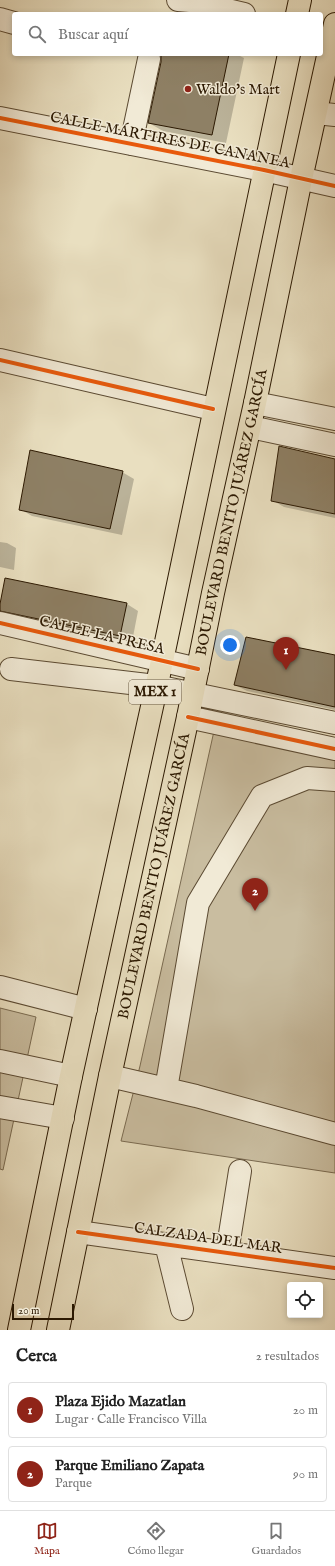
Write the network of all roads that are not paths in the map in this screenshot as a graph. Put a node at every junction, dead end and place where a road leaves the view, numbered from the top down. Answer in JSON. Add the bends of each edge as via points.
{"nodes":[{"id":1,"x":300,"y":0,"type":"edge"},
{"id":2,"x":173,"y":4,"type":"edge"},
{"id":3,"x":236,"y":12,"type":"edge"},
{"id":4,"x":297,"y":12,"type":"edge"},
{"id":5,"x":0,"y":19,"type":"edge"},
{"id":6,"x":12,"y":22,"type":"edge"},
{"id":7,"x":335,"y":24,"type":"edge"},
{"id":8,"x":289,"y":56,"type":"edge"},
{"id":9,"x":149,"y":59,"type":"dead end"},
{"id":10,"x":325,"y":114,"type":"edge"},
{"id":11,"x":0,"y":118,"type":"edge"},
{"id":12,"x":131,"y":144,"type":"junction"},
{"id":13,"x":264,"y":170,"type":"junction"},
{"id":14,"x":301,"y":179,"type":"junction"},
{"id":15,"x":335,"y":186,"type":"edge"},
{"id":16,"x":0,"y":360,"type":"edge"},
{"id":17,"x":255,"y":403,"type":"junction"},
{"id":18,"x":213,"y":409,"type":"junction"},
{"id":19,"x":335,"y":419,"type":"edge"},
{"id":20,"x":250,"y":427,"type":"junction"},
{"id":21,"x":335,"y":445,"type":"edge"},
{"id":22,"x":0,"y":623,"type":"edge"},
{"id":23,"x":162,"y":661,"type":"junction"},
{"id":24,"x":11,"y":668,"type":"dead end"},
{"id":25,"x":198,"y":669,"type":"junction"},
{"id":26,"x":156,"y":686,"type":"junction"},
{"id":27,"x":193,"y":694,"type":"junction"},
{"id":28,"x":188,"y":717,"type":"junction"},
{"id":29,"x":335,"y":724,"type":"edge"},
{"id":30,"x":335,"y":749,"type":"edge"},
{"id":31,"x":335,"y":780,"type":"edge"},
{"id":32,"x":0,"y":987,"type":"edge"},
{"id":33,"x":86,"y":1009,"type":"junction"},
{"id":34,"x":0,"y":1061,"type":"edge"},
{"id":35,"x":71,"y":1076,"type":"junction"},
{"id":36,"x":110,"y":1076,"type":"junction"},
{"id":37,"x":166,"y":1089,"type":"junction"},
{"id":38,"x":0,"y":1107,"type":"edge"},
{"id":39,"x":64,"y":1118,"type":"junction"},
{"id":40,"x":335,"y":1134,"type":"edge"},
{"id":41,"x":240,"y":1171,"type":"dead end"},
{"id":42,"x":78,"y":1232,"type":"junction"},
{"id":43,"x":166,"y":1244,"type":"junction"},
{"id":44,"x":227,"y":1253,"type":"junction"},
{"id":45,"x":335,"y":1268,"type":"edge"},
{"id":46,"x":182,"y":1309,"type":"dead end"},
{"id":47,"x":19,"y":1330,"type":"edge"},
{"id":48,"x":58,"y":1330,"type":"edge"}],
"edges":[{"from":1,"to":4,"type":"main road"},
{"from":2,"to":3,"type":"street","via":[[190,1]]},
{"from":5,"to":6,"type":"street"},
{"from":7,"to":10,"type":"main road","name":"BOULEVARD BENITO JUÁREZ GARCÍA","number":"MEX 1"},
{"from":8,"to":13,"type":"main road","number":"MEX 1"},
{"from":9,"to":12,"type":"street"},
{"from":10,"to":14,"type":"main road","name":"BOULEVARD BENITO JUÁREZ GARCÍA","number":"MEX 1"},
{"from":11,"to":12,"type":"street","name":"CALLE MÁRTIRES DE CANANEA"},
{"from":12,"to":13,"type":"street","name":"CALLE MÁRTIRES DE CANANEA"},
{"from":13,"to":14,"type":"street","name":"CALLE MÁRTIRES DE CANANEA"},
{"from":13,"to":18,"type":"main road","number":"MEX 1"},
{"from":14,"to":15,"type":"street","name":"CALLE MÁRTIRES DE CANANEA"},
{"from":14,"to":17,"type":"main road","name":"BOULEVARD BENITO JUÁREZ GARCÍA","number":"MEX 1"},
{"from":16,"to":18,"type":"street"},
{"from":17,"to":19,"type":"street"},
{"from":17,"to":20,"type":"main road","name":"BOULEVARD BENITO JUÁREZ GARCÍA","number":"MEX 1"},
{"from":18,"to":23,"type":"main road","number":"MEX 1"},
{"from":20,"to":21,"type":"street"},
{"from":20,"to":25,"type":"main road","name":"BOULEVARD BENITO JUÁREZ GARCÍA","number":"MEX 1"},
{"from":22,"to":23,"type":"street","name":"CALLE LA PRESA"},
{"from":23,"to":25,"type":"street","name":"CALLE LA PRESA"},
{"from":23,"to":26,"type":"main road","number":"MEX 1"},
{"from":24,"to":26,"type":"street"},
{"from":25,"to":27,"type":"main road","name":"BOULEVARD BENITO JUÁREZ GARCÍA","number":"MEX 1"},
{"from":26,"to":27,"type":"street"},
{"from":26,"to":33,"type":"main road","number":"MEX 1"},
{"from":27,"to":28,"type":"main road","name":"BOULEVARD BENITO JUÁREZ GARCÍA","number":"MEX 1"},
{"from":27,"to":29,"type":"street"},
{"from":28,"to":30,"type":"street"},
{"from":28,"to":36,"type":"main road","name":"BOULEVARD BENITO JUÁREZ GARCÍA","number":"MEX 1"},
{"from":31,"to":37,"type":"street","via":[[307,778],[262,796],[198,903]]},
{"from":32,"to":33,"type":"street"},
{"from":33,"to":35,"type":"main road","number":"MEX 1"},
{"from":34,"to":35,"type":"street"},
{"from":35,"to":39,"type":"main road","number":"MEX 1"},
{"from":36,"to":37,"type":"street"},
{"from":36,"to":42,"type":"main road","name":"BOULEVARD BENITO JUÁREZ GARCÍA","number":"MEX 1"},
{"from":37,"to":40,"type":"street"},
{"from":38,"to":39,"type":"street"},
{"from":39,"to":47,"type":"main road","number":"MEX 1"},
{"from":41,"to":44,"type":"street"},
{"from":42,"to":43,"type":"street","name":"CALZADA DEL MAR"},
{"from":42,"to":48,"type":"main road","name":"BOULEVARD BENITO JUÁREZ GARCÍA","number":"MEX 1"},
{"from":43,"to":44,"type":"street","name":"CALZADA DEL MAR"},
{"from":43,"to":46,"type":"street"},
{"from":44,"to":45,"type":"street","name":"CALZADA DEL MAR"}]}
